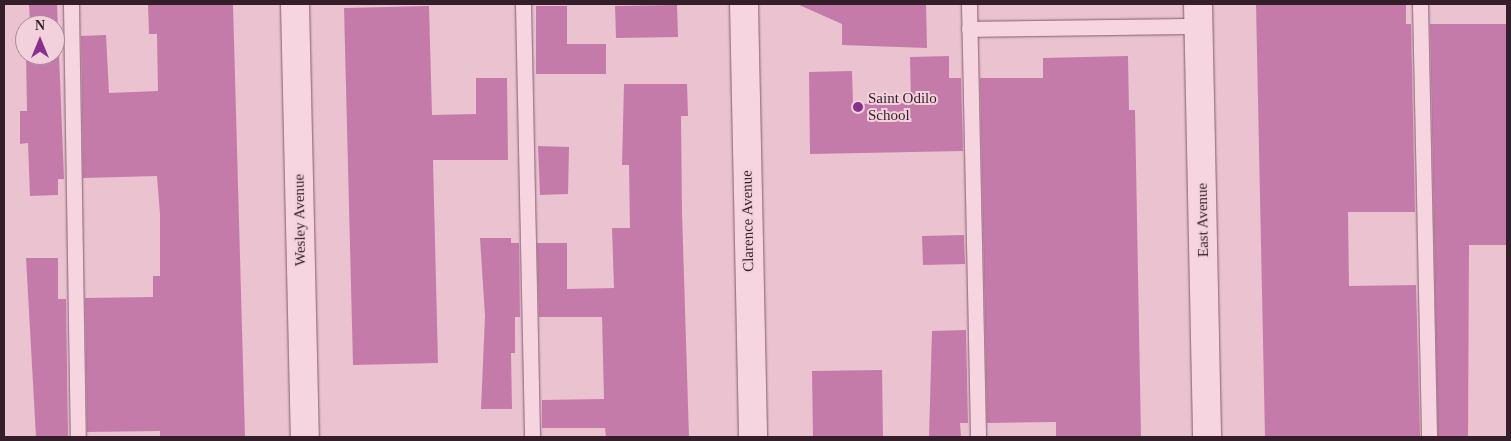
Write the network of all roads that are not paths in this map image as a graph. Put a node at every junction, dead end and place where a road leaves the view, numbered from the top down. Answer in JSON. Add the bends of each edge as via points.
{"nodes":[{"id":1,"x":70,"y":4,"type":"edge"},
{"id":2,"x":296,"y":4,"type":"edge"},
{"id":3,"x":523,"y":4,"type":"edge"},
{"id":4,"x":744,"y":4,"type":"edge"},
{"id":5,"x":969,"y":4,"type":"edge"},
{"id":6,"x":1420,"y":4,"type":"edge"},
{"id":7,"x":1198,"y":15,"type":"edge"},
{"id":8,"x":969,"y":29,"type":"junction"},
{"id":9,"x":78,"y":437,"type":"edge"},
{"id":10,"x":305,"y":437,"type":"edge"},
{"id":11,"x":532,"y":437,"type":"edge"},
{"id":12,"x":753,"y":437,"type":"edge"},
{"id":13,"x":978,"y":437,"type":"edge"},
{"id":14,"x":1207,"y":437,"type":"edge"},
{"id":15,"x":1429,"y":437,"type":"edge"}],
"edges":[{"from":1,"to":9,"type":"lane"},
{"from":2,"to":10,"type":"street","name":"Wesley Avenue"},
{"from":3,"to":11,"type":"lane"},
{"from":4,"to":12,"type":"street","name":"Clarence Avenue"},
{"from":5,"to":8,"type":"lane"},
{"from":6,"to":15,"type":"lane"},
{"from":7,"to":8,"type":"lane"},
{"from":7,"to":14,"type":"street","name":"East Avenue"},
{"from":8,"to":13,"type":"lane"}]}
